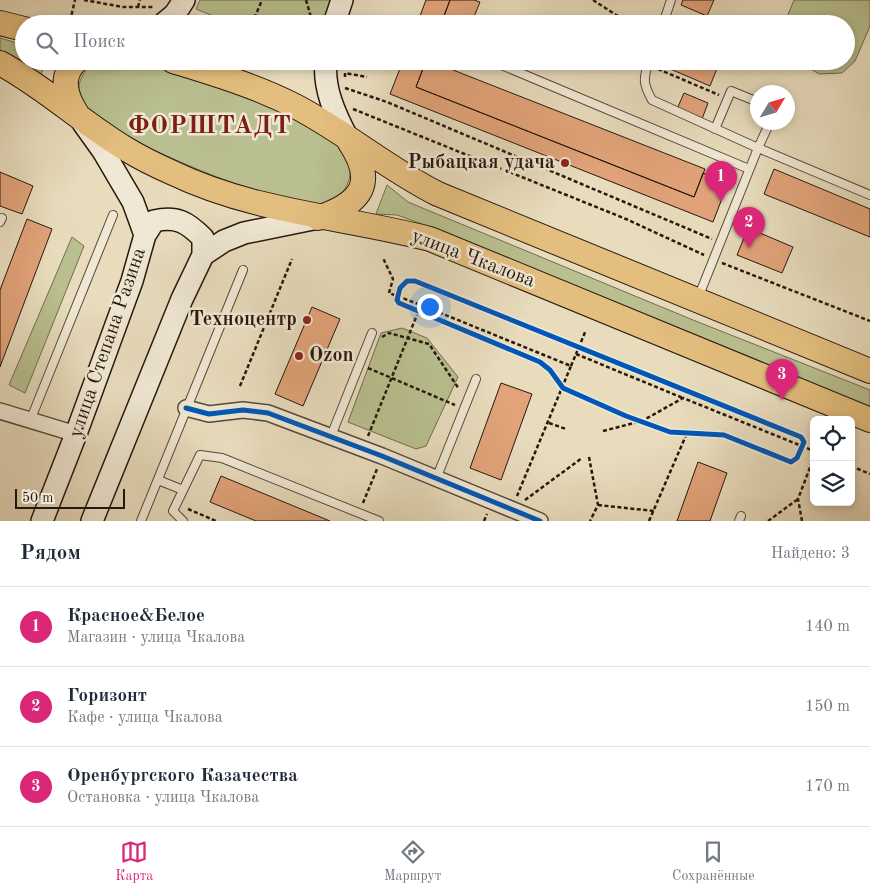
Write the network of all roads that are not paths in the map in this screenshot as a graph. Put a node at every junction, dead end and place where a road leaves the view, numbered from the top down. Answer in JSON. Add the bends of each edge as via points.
{"nodes":[{"id":1,"x":342,"y":0,"type":"edge"},
{"id":2,"x":672,"y":0,"type":"edge"},
{"id":3,"x":337,"y":15,"type":"edge"},
{"id":4,"x":666,"y":15,"type":"edge"},
{"id":5,"x":0,"y":23,"type":"edge"},
{"id":6,"x":15,"y":27,"type":"edge"},
{"id":7,"x":0,"y":63,"type":"edge"},
{"id":8,"x":70,"y":70,"type":"edge"},
{"id":9,"x":202,"y":70,"type":"edge"},
{"id":10,"x":325,"y":70,"type":"edge"},
{"id":11,"x":513,"y":70,"type":"edge"},
{"id":12,"x":646,"y":70,"type":"edge"},
{"id":13,"x":750,"y":99,"type":"edge"},
{"id":14,"x":79,"y":117,"type":"junction"},
{"id":15,"x":715,"y":129,"type":"junction"},
{"id":16,"x":766,"y":130,"type":"edge"},
{"id":17,"x":347,"y":137,"type":"junction"},
{"id":18,"x":758,"y":148,"type":"junction"},
{"id":19,"x":749,"y":169,"type":"junction"},
{"id":20,"x":870,"y":195,"type":"edge"},
{"id":21,"x":113,"y":215,"type":"dead end"},
{"id":22,"x":318,"y":218,"type":"junction"},
{"id":23,"x":145,"y":235,"type":"junction"},
{"id":24,"x":203,"y":254,"type":"junction"},
{"id":25,"x":243,"y":270,"type":"dead end"},
{"id":26,"x":697,"y":300,"type":"junction"},
{"id":27,"x":372,"y":333,"type":"dead end"},
{"id":28,"x":870,"y":371,"type":"edge"},
{"id":29,"x":476,"y":379,"type":"dead end"},
{"id":30,"x":186,"y":408,"type":"junction"},
{"id":31,"x":0,"y":411,"type":"edge"},
{"id":32,"x":870,"y":420,"type":"edge"},
{"id":33,"x":30,"y":421,"type":"junction"},
{"id":34,"x":76,"y":434,"type":"junction"},
{"id":35,"x":331,"y":436,"type":"junction"},
{"id":36,"x":436,"y":478,"type":"junction"},
{"id":37,"x":158,"y":480,"type":"junction"},
{"id":38,"x":183,"y":490,"type":"junction"},
{"id":39,"x":42,"y":521,"type":"edge"},
{"id":40,"x":92,"y":521,"type":"edge"},
{"id":41,"x":141,"y":521,"type":"edge"},
{"id":42,"x":184,"y":521,"type":"edge"},
{"id":43,"x":379,"y":521,"type":"edge"},
{"id":44,"x":540,"y":521,"type":"edge"}],
"edges":[{"from":1,"to":3,"type":"main road"},
{"from":2,"to":4,"type":"lane"},
{"from":5,"to":6,"type":"main road"},
{"from":7,"to":14,"type":"main road","name":"улица Чкалова","via":[[39,85]]},
{"from":8,"to":14,"type":"main road","via":[[65,87],[67,100]]},
{"from":9,"to":17,"type":"main road","via":[[259,88]]},
{"from":10,"to":17,"type":"main road","via":[[334,113]]},
{"from":11,"to":19,"type":"lane"},
{"from":12,"to":15,"type":"lane","via":[[646,89],[652,100]]},
{"from":13,"to":15,"type":"lane","via":[[731,91]]},
{"from":14,"to":22,"type":"main road","name":"улица Чкалова","via":[[126,149],[175,174],[232,195]]},
{"from":14,"to":23,"type":"main road","name":"улица Степана Разина","via":[[121,180]]},
{"from":15,"to":18,"type":"lane"},
{"from":16,"to":18,"type":"lane"},
{"from":17,"to":22,"type":"main road","via":[[364,170],[362,186],[352,202],[341,210]]},
{"from":17,"to":26,"type":"main road","via":[[438,194]]},
{"from":18,"to":19,"type":"lane"},
{"from":18,"to":20,"type":"lane"},
{"from":19,"to":26,"type":"lane"},
{"from":21,"to":33,"type":"lane"},
{"from":22,"to":24,"type":"main road","via":[[244,233]]},
{"from":22,"to":32,"type":"main road","name":"улица Чкалова","via":[[401,231],[430,239]]},
{"from":23,"to":24,"type":"main road","via":[[154,221],[167,218],[189,224],[203,238]]},
{"from":23,"to":34,"type":"main road","name":"улица Степана Разина","via":[[132,281]]},
{"from":24,"to":40,"type":"main road"},
{"from":25,"to":30,"type":"lane"},
{"from":26,"to":28,"type":"main road"},
{"from":27,"to":35,"type":"lane"},
{"from":29,"to":36,"type":"lane"},
{"from":30,"to":35,"type":"street","via":[[209,414],[243,410],[268,413]]},
{"from":30,"to":37,"type":"lane"},
{"from":31,"to":33,"type":"street"},
{"from":33,"to":34,"type":"street"},
{"from":34,"to":39,"type":"main road","name":"улица Степана Разина"},
{"from":35,"to":36,"type":"street"},
{"from":36,"to":44,"type":"street"},
{"from":37,"to":38,"type":"lane"},
{"from":37,"to":41,"type":"lane"},
{"from":38,"to":42,"type":"lane","via":[[173,511]]},
{"from":38,"to":43,"type":"lane","via":[[200,455],[214,457]]}]}
